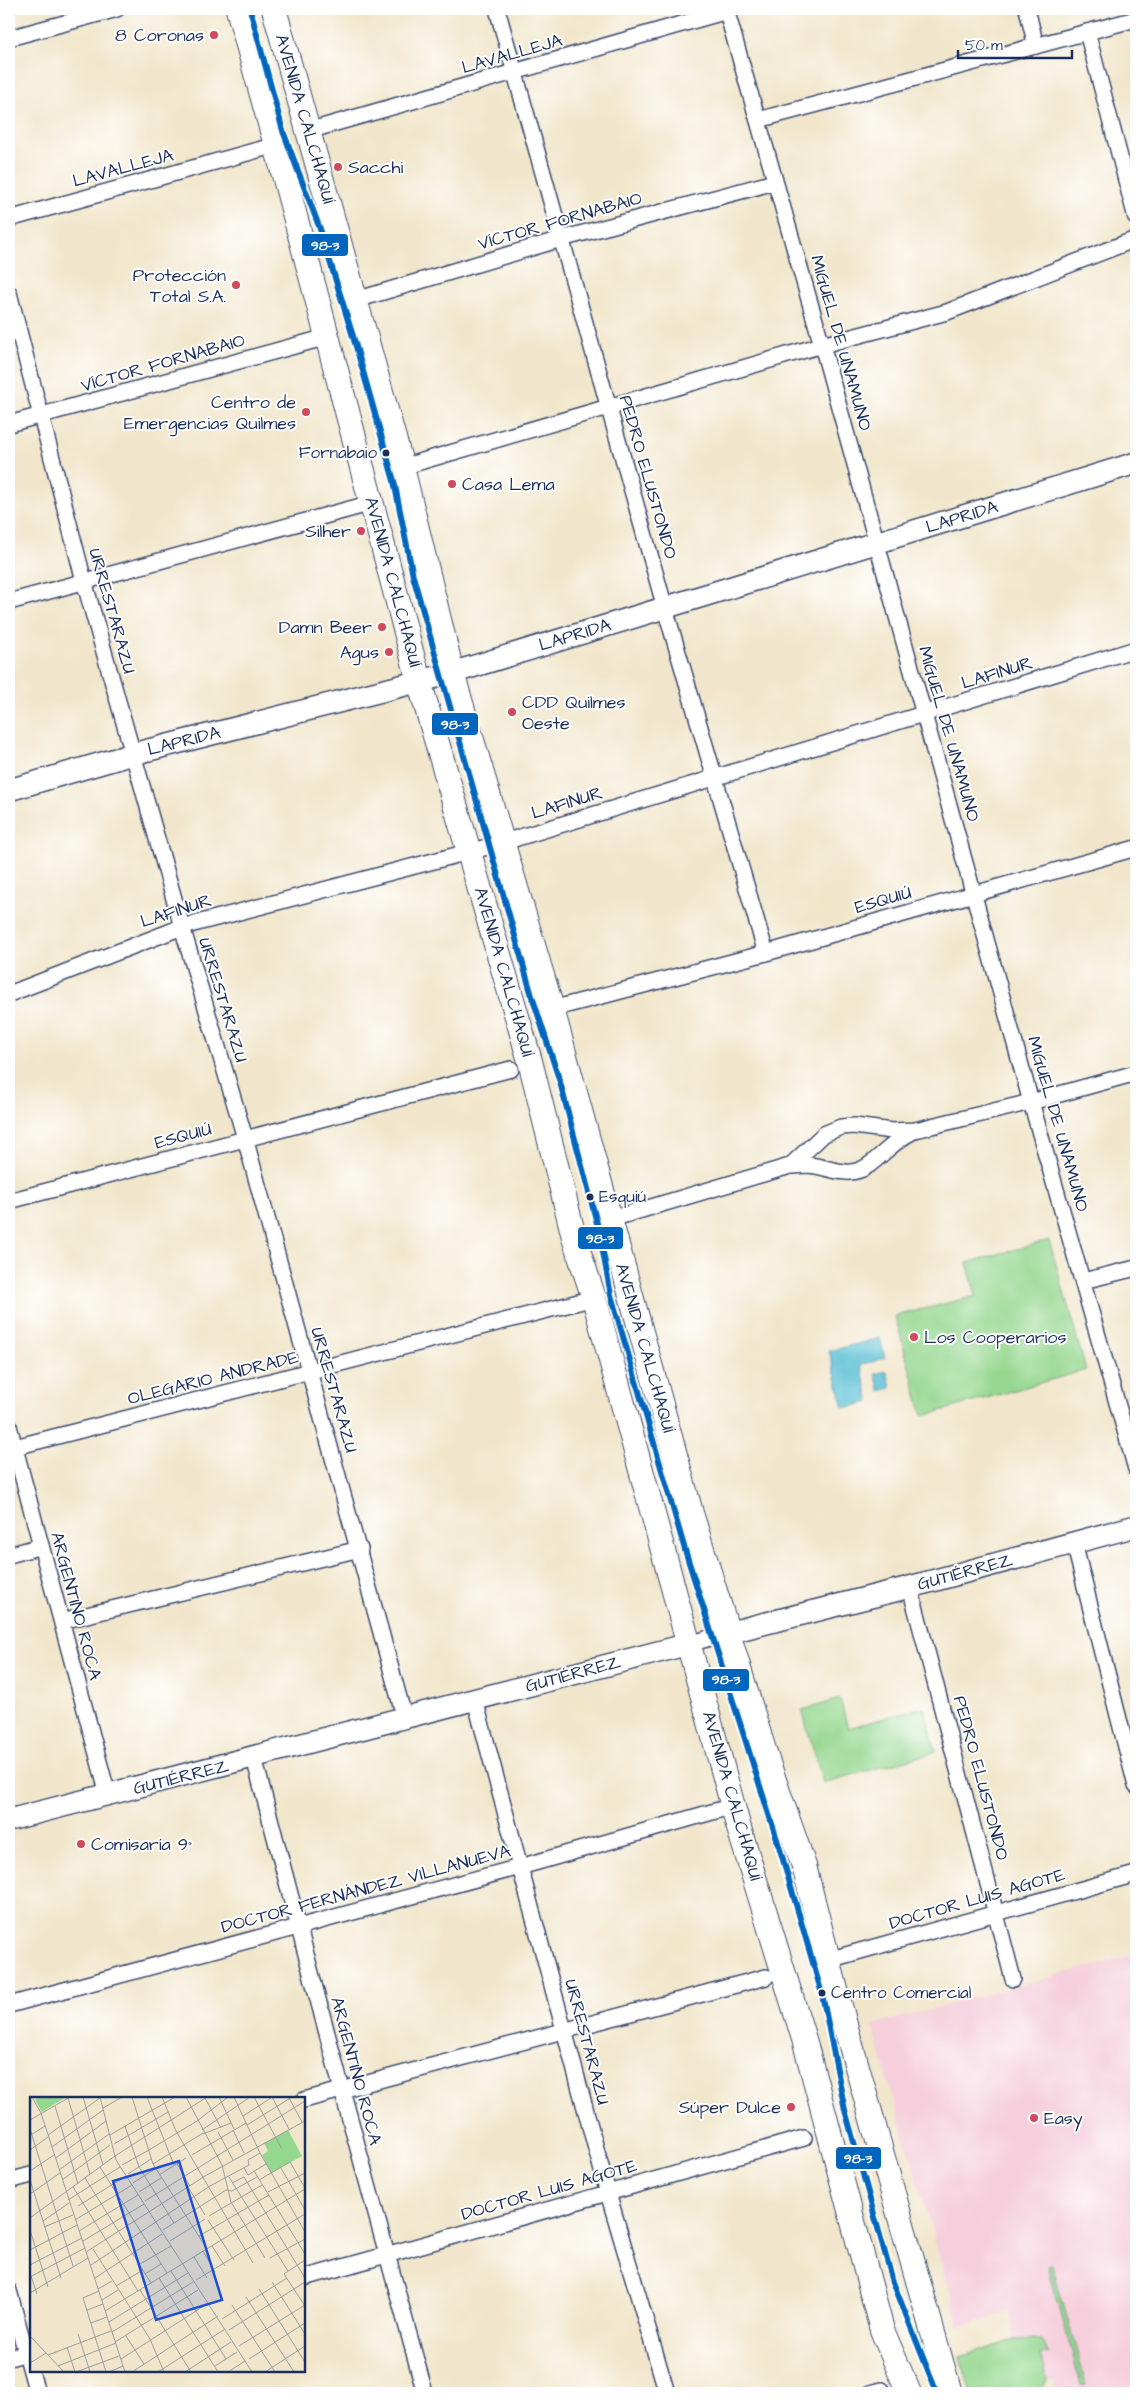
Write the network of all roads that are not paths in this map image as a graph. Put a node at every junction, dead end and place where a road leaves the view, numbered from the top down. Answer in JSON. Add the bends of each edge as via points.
{"nodes":[{"id":1,"x":117,"y":9,"type":"edge"},
{"id":2,"x":238,"y":9,"type":"edge"},
{"id":3,"x":274,"y":9,"type":"edge"},
{"id":4,"x":497,"y":9,"type":"edge"},
{"id":5,"x":1027,"y":9,"type":"edge"},
{"id":6,"x":726,"y":10,"type":"edge"},
{"id":7,"x":1136,"y":19,"type":"edge"},
{"id":8,"x":1087,"y":32,"type":"junction"},
{"id":9,"x":9,"y":38,"type":"edge"},
{"id":10,"x":1036,"y":46,"type":"junction"},
{"id":11,"x":514,"y":73,"type":"junction"},
{"id":12,"x":758,"y":120,"type":"junction"},
{"id":13,"x":308,"y":132,"type":"junction"},
{"id":14,"x":276,"y":145,"type":"junction"},
{"id":15,"x":775,"y":182,"type":"junction"},
{"id":16,"x":1136,"y":218,"type":"edge"},
{"id":17,"x":9,"y":219,"type":"edge"},
{"id":18,"x":1136,"y":238,"type":"edge"},
{"id":19,"x":560,"y":239,"type":"junction"},
{"id":20,"x":9,"y":293,"type":"edge"},
{"id":21,"x":356,"y":300,"type":"junction"},
{"id":22,"x":327,"y":337,"type":"junction"},
{"id":23,"x":822,"y":345,"type":"junction"},
{"id":24,"x":609,"y":407,"type":"junction"},
{"id":25,"x":41,"y":416,"type":"junction"},
{"id":26,"x":9,"y":424,"type":"edge"},
{"id":27,"x":1136,"y":463,"type":"edge"},
{"id":28,"x":402,"y":467,"type":"junction"},
{"id":29,"x":372,"y":503,"type":"junction"},
{"id":30,"x":877,"y":543,"type":"junction"},
{"id":31,"x":84,"y":581,"type":"junction"},
{"id":32,"x":9,"y":602,"type":"edge"},
{"id":33,"x":665,"y":608,"type":"junction"},
{"id":34,"x":1136,"y":649,"type":"edge"},
{"id":35,"x":452,"y":673,"type":"junction"},
{"id":36,"x":419,"y":681,"type":"junction"},
{"id":37,"x":925,"y":715,"type":"junction"},
{"id":38,"x":133,"y":754,"type":"junction"},
{"id":39,"x":714,"y":778,"type":"junction"},
{"id":40,"x":9,"y":790,"type":"edge"},
{"id":41,"x":504,"y":842,"type":"junction"},
{"id":42,"x":1136,"y":848,"type":"edge"},
{"id":43,"x":469,"y":851,"type":"junction"},
{"id":44,"x":974,"y":893,"type":"junction"},
{"id":45,"x":182,"y":927,"type":"junction"},
{"id":46,"x":766,"y":953,"type":"junction"},
{"id":47,"x":9,"y":994,"type":"edge"},
{"id":48,"x":552,"y":1009,"type":"junction"},
{"id":49,"x":512,"y":1069,"type":"dead end"},
{"id":50,"x":1136,"y":1073,"type":"edge"},
{"id":51,"x":1031,"y":1102,"type":"junction"},
{"id":52,"x":915,"y":1130,"type":"junction"},
{"id":53,"x":245,"y":1138,"type":"junction"},
{"id":54,"x":790,"y":1166,"type":"junction"},
{"id":55,"x":9,"y":1201,"type":"edge"},
{"id":56,"x":611,"y":1220,"type":"junction"},
{"id":57,"x":1136,"y":1268,"type":"edge"},
{"id":58,"x":1082,"y":1281,"type":"junction"},
{"id":59,"x":594,"y":1298,"type":"junction"},
{"id":60,"x":310,"y":1372,"type":"junction"},
{"id":61,"x":9,"y":1426,"type":"edge"},
{"id":62,"x":15,"y":1447,"type":"junction"},
{"id":63,"x":1136,"y":1469,"type":"edge"},
{"id":64,"x":1136,"y":1526,"type":"edge"},
{"id":65,"x":1074,"y":1543,"type":"junction"},
{"id":66,"x":41,"y":1546,"type":"junction"},
{"id":67,"x":360,"y":1549,"type":"junction"},
{"id":68,"x":9,"y":1555,"type":"edge"},
{"id":69,"x":910,"y":1587,"type":"junction"},
{"id":70,"x":62,"y":1621,"type":"junction"},
{"id":71,"x":727,"y":1633,"type":"junction"},
{"id":72,"x":689,"y":1644,"type":"junction"},
{"id":73,"x":474,"y":1700,"type":"junction"},
{"id":74,"x":404,"y":1716,"type":"junction"},
{"id":75,"x":254,"y":1758,"type":"junction"},
{"id":76,"x":1136,"y":1786,"type":"edge"},
{"id":77,"x":108,"y":1795,"type":"junction"},
{"id":78,"x":733,"y":1806,"type":"junction"},
{"id":79,"x":9,"y":1820,"type":"edge"},
{"id":80,"x":520,"y":1868,"type":"junction"},
{"id":81,"x":1136,"y":1874,"type":"edge"},
{"id":82,"x":997,"y":1913,"type":"junction"},
{"id":83,"x":298,"y":1926,"type":"junction"},
{"id":84,"x":828,"y":1960,"type":"junction"},
{"id":85,"x":766,"y":1977,"type":"dead end"},
{"id":86,"x":1013,"y":1979,"type":"dead end"},
{"id":87,"x":9,"y":2005,"type":"edge"},
{"id":88,"x":564,"y":2030,"type":"junction"},
{"id":89,"x":342,"y":2090,"type":"junction"},
{"id":90,"x":305,"y":2100,"type":"edge"},
{"id":91,"x":804,"y":2138,"type":"dead end"},
{"id":92,"x":30,"y":2174,"type":"edge"},
{"id":93,"x":9,"y":2181,"type":"edge"},
{"id":94,"x":608,"y":2192,"type":"junction"},
{"id":95,"x":388,"y":2256,"type":"junction"},
{"id":96,"x":305,"y":2278,"type":"edge"},
{"id":97,"x":9,"y":2291,"type":"edge"},
{"id":98,"x":882,"y":2330,"type":"junction"},
{"id":99,"x":29,"y":2352,"type":"edge"},
{"id":100,"x":9,"y":2358,"type":"edge"},
{"id":101,"x":33,"y":2372,"type":"edge"},
{"id":102,"x":884,"y":2392,"type":"edge"},
{"id":103,"x":37,"y":2393,"type":"edge"},
{"id":104,"x":425,"y":2393,"type":"edge"},
{"id":105,"x":667,"y":2393,"type":"edge"},
{"id":106,"x":909,"y":2393,"type":"edge"},
{"id":107,"x":950,"y":2393,"type":"edge"}],
"edges":[{"from":1,"to":9,"type":"street"},
{"from":2,"to":14,"type":"main road","name":"AVENIDA CALCHAQUÍ"},
{"from":3,"to":13,"type":"main road","name":"AVENIDA CALCHAQUÍ"},
{"from":4,"to":11,"type":"street","name":"PEDRO ELUSTONDO"},
{"from":5,"to":10,"type":"street"},
{"from":6,"to":11,"type":"street","name":"LAVALLEJA"},
{"from":6,"to":12,"type":"street","name":"MIGUEL DE UNAMUNO"},
{"from":7,"to":8,"type":"street"},
{"from":8,"to":10,"type":"street"},
{"from":8,"to":16,"type":"street"},
{"from":10,"to":12,"type":"street"},
{"from":11,"to":13,"type":"street","name":"LAVALLEJA"},
{"from":11,"to":19,"type":"street","name":"PEDRO ELUSTONDO"},
{"from":12,"to":15,"type":"street","name":"MIGUEL DE UNAMUNO"},
{"from":13,"to":21,"type":"main road","name":"AVENIDA CALCHAQUÍ"},
{"from":14,"to":17,"type":"street","name":"LAVALLEJA"},
{"from":14,"to":22,"type":"main road","name":"AVENIDA CALCHAQUÍ"},
{"from":15,"to":19,"type":"street","name":"VÍCTOR FORNABAIO"},
{"from":15,"to":23,"type":"street","name":"MIGUEL DE UNAMUNO"},
{"from":18,"to":23,"type":"street","via":[[947,312]]},
{"from":19,"to":21,"type":"street","name":"VÍCTOR FORNABAIO"},
{"from":19,"to":24,"type":"street","name":"PEDRO ELUSTONDO"},
{"from":20,"to":25,"type":"street","name":"URRESTARAZU"},
{"from":21,"to":28,"type":"main road","name":"AVENIDA CALCHAQUÍ"},
{"from":22,"to":25,"type":"street","name":"VÍCTOR FORNABAIO"},
{"from":22,"to":29,"type":"main road","name":"AVENIDA CALCHAQUÍ"},
{"from":23,"to":24,"type":"street"},
{"from":23,"to":30,"type":"street","name":"MIGUEL DE UNAMUNO"},
{"from":24,"to":28,"type":"street"},
{"from":24,"to":33,"type":"street","name":"PEDRO ELUSTONDO"},
{"from":25,"to":26,"type":"street","name":"VÍCTOR FORNABAIO"},
{"from":25,"to":31,"type":"street","name":"URRESTARAZU"},
{"from":27,"to":30,"type":"street","name":"LAPRIDA"},
{"from":28,"to":35,"type":"main road","name":"AVENIDA CALCHAQUÍ"},
{"from":29,"to":31,"type":"street"},
{"from":29,"to":36,"type":"main road","name":"AVENIDA CALCHAQUÍ"},
{"from":30,"to":33,"type":"street","name":"LAPRIDA"},
{"from":30,"to":37,"type":"street","name":"MIGUEL DE UNAMUNO"},
{"from":31,"to":32,"type":"street"},
{"from":31,"to":38,"type":"street","name":"URRESTARAZU"},
{"from":33,"to":35,"type":"street","name":"LAPRIDA"},
{"from":33,"to":39,"type":"street","name":"PEDRO ELUSTONDO"},
{"from":34,"to":37,"type":"street","name":"LAFINUR"},
{"from":35,"to":36,"type":"street","name":"LAPRIDA"},
{"from":35,"to":41,"type":"main road","name":"AVENIDA CALCHAQUÍ"},
{"from":36,"to":38,"type":"street","name":"LAPRIDA"},
{"from":36,"to":43,"type":"main road","name":"AVENIDA CALCHAQUÍ"},
{"from":37,"to":39,"type":"street","name":"LAFINUR"},
{"from":37,"to":44,"type":"street","name":"MIGUEL DE UNAMUNO"},
{"from":38,"to":40,"type":"street","name":"LAPRIDA"},
{"from":38,"to":45,"type":"street","name":"URRESTARAZU"},
{"from":39,"to":41,"type":"street","name":"LAFINUR"},
{"from":39,"to":46,"type":"street","name":"PEDRO ELUSTONDO"},
{"from":41,"to":43,"type":"street","name":"LAFINUR"},
{"from":41,"to":48,"type":"main road","name":"AVENIDA CALCHAQUÍ"},
{"from":42,"to":44,"type":"street","name":"ESQUIÚ"},
{"from":43,"to":45,"type":"street","name":"LAFINUR"},
{"from":43,"to":59,"type":"main road","name":"AVENIDA CALCHAQUÍ","via":[[530,1061],[575,1240]]},
{"from":44,"to":46,"type":"street","name":"ESQUIÚ"},
{"from":44,"to":51,"type":"street","name":"MIGUEL DE UNAMUNO"},
{"from":45,"to":47,"type":"street","name":"LAFINUR"},
{"from":45,"to":53,"type":"street","name":"URRESTARAZU"},
{"from":46,"to":48,"type":"street","name":"ESQUIÚ"},
{"from":48,"to":56,"type":"main road","name":"AVENIDA CALCHAQUÍ"},
{"from":49,"to":53,"type":"street","name":"ESQUIÚ"},
{"from":50,"to":51,"type":"street"},
{"from":51,"to":52,"type":"street"},
{"from":51,"to":58,"type":"street","name":"MIGUEL DE UNAMUNO"},
{"from":52,"to":54,"type":"street","via":[[901,1132],[840,1127],[824,1134]]},
{"from":52,"to":54,"type":"street","via":[[896,1141],[870,1165],[853,1172],[833,1172],[810,1165]]},
{"from":53,"to":55,"type":"street","name":"ESQUIÚ"},
{"from":53,"to":60,"type":"street","name":"URRESTARAZU"},
{"from":54,"to":56,"type":"street"},
{"from":56,"to":71,"type":"main road","name":"AVENIDA CALCHAQUÍ"},
{"from":57,"to":58,"type":"street"},
{"from":58,"to":63,"type":"street","name":"MIGUEL DE UNAMUNO"},
{"from":59,"to":60,"type":"street","name":"OLEGARIO ANDRADE"},
{"from":59,"to":72,"type":"main road","name":"AVENIDA CALCHAQUÍ"},
{"from":60,"to":62,"type":"street","name":"OLEGARIO ANDRADE"},
{"from":60,"to":67,"type":"street","name":"URRESTARAZU"},
{"from":61,"to":62,"type":"street","name":"ARGENTINO ROCA"},
{"from":62,"to":66,"type":"street","name":"ARGENTINO ROCA"},
{"from":64,"to":65,"type":"street","name":"GUTIÉRREZ"},
{"from":65,"to":69,"type":"street","name":"GUTIÉRREZ"},
{"from":65,"to":76,"type":"street"},
{"from":66,"to":68,"type":"street"},
{"from":66,"to":70,"type":"street","name":"ARGENTINO ROCA"},
{"from":67,"to":70,"type":"street"},
{"from":67,"to":74,"type":"street","name":"URRESTARAZU"},
{"from":69,"to":71,"type":"street","name":"GUTIÉRREZ"},
{"from":69,"to":82,"type":"street","name":"PEDRO ELUSTONDO"},
{"from":70,"to":77,"type":"street","name":"ARGENTINO ROCA"},
{"from":71,"to":72,"type":"street","name":"GUTIÉRREZ"},
{"from":71,"to":84,"type":"main road","name":"AVENIDA CALCHAQUÍ","via":[[804,1866]]},
{"from":72,"to":73,"type":"street","name":"GUTIÉRREZ"},
{"from":72,"to":78,"type":"main road","name":"AVENIDA CALCHAQUÍ"},
{"from":73,"to":74,"type":"street","name":"GUTIÉRREZ"},
{"from":73,"to":80,"type":"street","name":"URRESTARAZU"},
{"from":74,"to":75,"type":"street","name":"GUTIÉRREZ"},
{"from":75,"to":77,"type":"street","name":"GUTIÉRREZ"},
{"from":75,"to":83,"type":"street","name":"ARGENTINO ROCA"},
{"from":77,"to":79,"type":"street","name":"GUTIÉRREZ"},
{"from":78,"to":80,"type":"street","name":"DOCTOR FERNÁNDEZ VILLANUEVA"},
{"from":78,"to":98,"type":"main road","name":"AVENIDA CALCHAQUÍ","via":[[802,2030]]},
{"from":80,"to":83,"type":"street","name":"DOCTOR FERNÁNDEZ VILLANUEVA"},
{"from":80,"to":88,"type":"street","name":"URRESTARAZU"},
{"from":81,"to":82,"type":"street","name":"DOCTOR LUIS AGOTE"},
{"from":82,"to":84,"type":"street","name":"DOCTOR LUIS AGOTE"},
{"from":82,"to":86,"type":"street","name":"PEDRO ELUSTONDO"},
{"from":83,"to":87,"type":"street","name":"DOCTOR FERNÁNDEZ VILLANUEVA"},
{"from":83,"to":89,"type":"street","name":"ARGENTINO ROCA"},
{"from":84,"to":107,"type":"main road","name":"AVENIDA CALCHAQUÍ"},
{"from":85,"to":88,"type":"street"},
{"from":88,"to":89,"type":"street"},
{"from":88,"to":94,"type":"street","name":"URRESTARAZU"},
{"from":89,"to":90,"type":"street"},
{"from":89,"to":95,"type":"street","name":"ARGENTINO ROCA"},
{"from":91,"to":94,"type":"street","name":"DOCTOR LUIS AGOTE"},
{"from":92,"to":93,"type":"street"},
{"from":94,"to":95,"type":"street","name":"DOCTOR LUIS AGOTE"},
{"from":94,"to":105,"type":"street","name":"URRESTARAZU"},
{"from":95,"to":96,"type":"street","name":"DOCTOR LUIS AGOTE"},
{"from":95,"to":104,"type":"street","name":"ARGENTINO ROCA"},
{"from":97,"to":99,"type":"street"},
{"from":98,"to":102,"type":"main road"},
{"from":98,"to":106,"type":"main road","name":"AVENIDA CALCHAQUÍ"},
{"from":99,"to":100,"type":"street"},
{"from":101,"to":103,"type":"street"}]}
